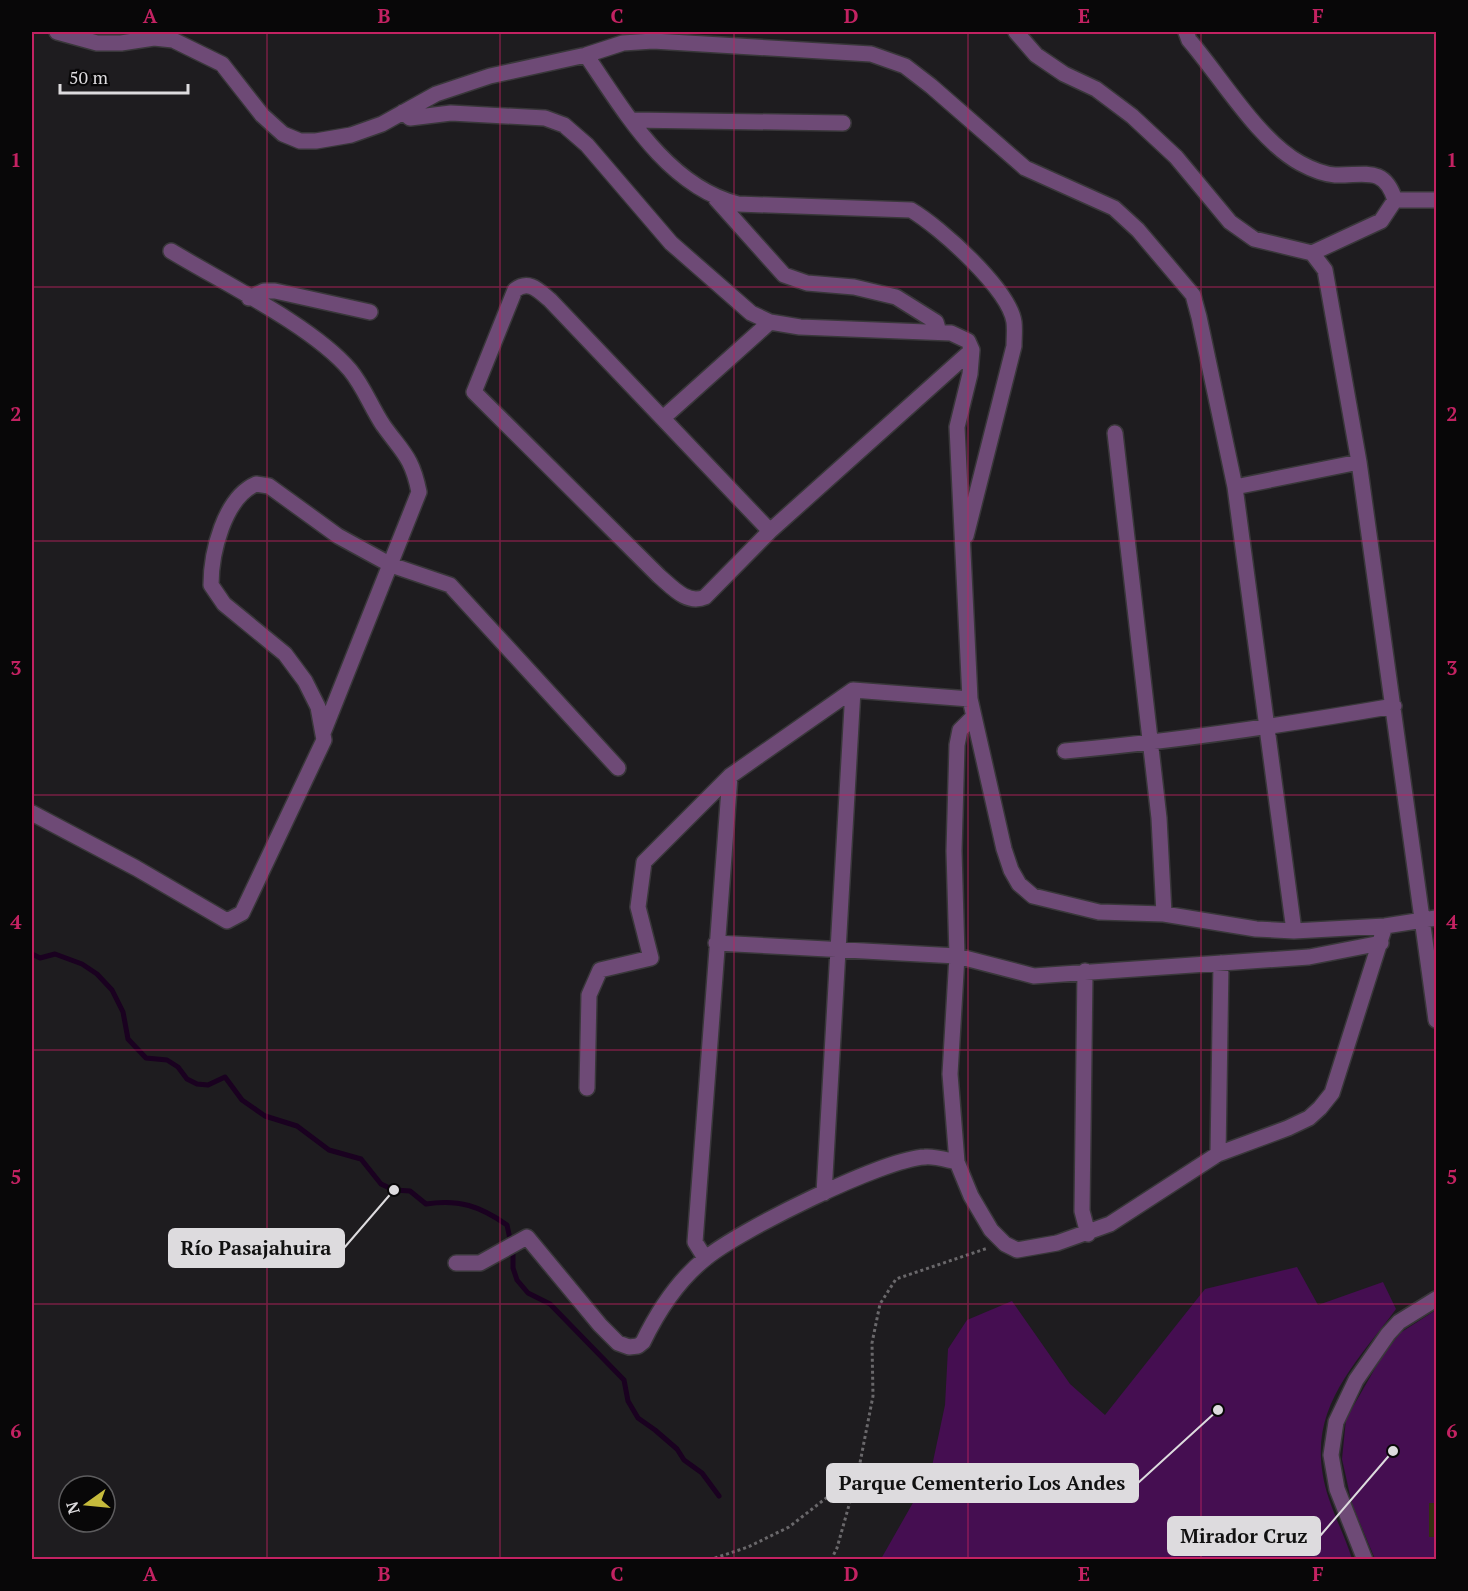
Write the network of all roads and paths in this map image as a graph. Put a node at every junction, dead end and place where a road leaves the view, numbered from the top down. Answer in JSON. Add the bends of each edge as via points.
{"nodes":[{"id":1,"x":57,"y":32,"type":"edge"},
{"id":2,"x":1017,"y":32,"type":"edge"},
{"id":3,"x":1186,"y":32,"type":"edge"},
{"id":4,"x":586,"y":55,"type":"junction"},
{"id":5,"x":403,"y":112,"type":"junction"},
{"id":6,"x":631,"y":120,"type":"junction"},
{"id":7,"x":843,"y":123,"type":"dead end"},
{"id":8,"x":716,"y":199,"type":"junction"},
{"id":9,"x":1395,"y":200,"type":"junction"},
{"id":10,"x":1437,"y":201,"type":"edge"},
{"id":11,"x":171,"y":251,"type":"dead end"},
{"id":12,"x":1312,"y":253,"type":"junction"},
{"id":13,"x":249,"y":298,"type":"junction"},
{"id":14,"x":370,"y":312,"type":"dead end"},
{"id":15,"x":770,"y":322,"type":"junction"},
{"id":16,"x":939,"y":332,"type":"junction"},
{"id":17,"x":972,"y":350,"type":"junction"},
{"id":18,"x":663,"y":418,"type":"junction"},
{"id":19,"x":1115,"y":433,"type":"dead end"},
{"id":20,"x":1359,"y":462,"type":"junction"},
{"id":21,"x":1235,"y":487,"type":"junction"},
{"id":22,"x":770,"y":531,"type":"junction"},
{"id":23,"x":962,"y":553,"type":"junction"},
{"id":24,"x":391,"y":565,"type":"junction"},
{"id":25,"x":853,"y":690,"type":"junction"},
{"id":26,"x":970,"y":699,"type":"junction"},
{"id":27,"x":1394,"y":706,"type":"junction"},
{"id":28,"x":973,"y":717,"type":"junction"},
{"id":29,"x":1267,"y":728,"type":"junction"},
{"id":30,"x":323,"y":733,"type":"junction"},
{"id":31,"x":1149,"y":743,"type":"junction"},
{"id":32,"x":1065,"y":751,"type":"dead end"},
{"id":33,"x":618,"y":768,"type":"dead end"},
{"id":34,"x":730,"y":776,"type":"junction"},
{"id":35,"x":32,"y":813,"type":"edge"},
{"id":36,"x":1164,"y":914,"type":"junction"},
{"id":37,"x":1430,"y":919,"type":"edge"},
{"id":38,"x":1385,"y":926,"type":"junction"},
{"id":39,"x":1294,"y":931,"type":"junction"},
{"id":40,"x":716,"y":943,"type":"junction"},
{"id":41,"x":1382,"y":943,"type":"junction"},
{"id":42,"x":836,"y":948,"type":"junction"},
{"id":43,"x":957,"y":956,"type":"junction"},
{"id":44,"x":1221,"y":963,"type":"junction"},
{"id":45,"x":1085,"y":971,"type":"junction"},
{"id":46,"x":1437,"y":1020,"type":"edge"},
{"id":47,"x":587,"y":1088,"type":"dead end"},
{"id":48,"x":1218,"y":1154,"type":"junction"},
{"id":49,"x":957,"y":1162,"type":"junction"},
{"id":50,"x":824,"y":1193,"type":"junction"},
{"id":51,"x":1088,"y":1234,"type":"junction"},
{"id":52,"x":1004,"y":1243,"type":"junction"},
{"id":53,"x":705,"y":1258,"type":"junction"},
{"id":54,"x":456,"y":1263,"type":"dead end"},
{"id":55,"x":1437,"y":1299,"type":"edge"},
{"id":56,"x":858,"y":1473,"type":"junction"},
{"id":57,"x":709,"y":1560,"type":"edge"},
{"id":58,"x":831,"y":1560,"type":"edge"},
{"id":59,"x":1365,"y":1560,"type":"edge"}],
"edges":[{"from":1,"to":5,"type":"street","via":[[97,43],[173,40],[222,64],[262,115],[283,134],[300,141],[351,135]]},
{"from":2,"to":12,"type":"street","via":[[1036,55],[1096,89],[1132,116],[1176,157],[1230,222],[1254,239]]},
{"from":3,"to":9,"type":"street","via":[[1267,137],[1286,155],[1314,170],[1334,175],[1377,175],[1386,180]]},
{"from":4,"to":5,"type":"street","via":[[490,76],[436,94]]},
{"from":4,"to":6,"type":"street"},
{"from":4,"to":21,"type":"street","via":[[623,43],[653,40],[871,54],[905,66],[1025,168],[1114,208],[1193,294]]},
{"from":5,"to":15,"type":"street","via":[[410,118],[451,113],[545,118],[564,125],[587,144],[671,243],[751,313]]},
{"from":6,"to":7,"type":"street"},
{"from":6,"to":8,"type":"street","via":[[657,151],[698,189]]},
{"from":8,"to":16,"type":"street","via":[[784,275],[807,283],[854,287],[896,297],[936,322]]},
{"from":8,"to":23,"type":"street","via":[[738,204],[911,210],[930,222],[998,289],[1014,321],[1014,346]]},
{"from":9,"to":10,"type":"street"},
{"from":9,"to":12,"type":"street","via":[[1381,221]]},
{"from":11,"to":13,"type":"street"},
{"from":12,"to":20,"type":"street","via":[[1325,270],[1331,296]]},
{"from":13,"to":14,"type":"street","via":[[275,291]]},
{"from":13,"to":24,"type":"street","via":[[333,352],[361,384],[382,423],[411,459],[419,492]]},
{"from":15,"to":16,"type":"street","via":[[800,327]]},
{"from":15,"to":18,"type":"street"},
{"from":16,"to":17,"type":"street","via":[[962,337]]},
{"from":17,"to":22,"type":"street"},
{"from":17,"to":23,"type":"street","via":[[957,427]]},
{"from":18,"to":22,"type":"street"},
{"from":18,"to":22,"type":"street","via":[[550,300],[529,285],[515,290],[474,392],[659,576],[697,601]]},
{"from":19,"to":31,"type":"street"},
{"from":20,"to":21,"type":"street"},
{"from":20,"to":27,"type":"street"},
{"from":21,"to":29,"type":"street"},
{"from":23,"to":26,"type":"street"},
{"from":24,"to":30,"type":"street"},
{"from":24,"to":30,"type":"street","via":[[338,536],[269,486],[256,484],[236,498],[216,542],[211,585],[224,604],[285,654],[318,707]]},
{"from":24,"to":33,"type":"street","via":[[450,585]]},
{"from":25,"to":26,"type":"street"},
{"from":25,"to":34,"type":"street"},
{"from":25,"to":42,"type":"street"},
{"from":26,"to":28,"type":"street"},
{"from":27,"to":29,"type":"street"},
{"from":27,"to":37,"type":"street"},
{"from":28,"to":36,"type":"street","via":[[999,833],[1019,884],[1033,896],[1099,912]]},
{"from":28,"to":43,"type":"street","via":[[960,730],[957,745]]},
{"from":29,"to":31,"type":"street"},
{"from":29,"to":39,"type":"street"},
{"from":30,"to":35,"type":"street","via":[[324,740],[260,881],[242,913],[227,921]]},
{"from":31,"to":32,"type":"street"},
{"from":31,"to":36,"type":"street","via":[[1159,818]]},
{"from":34,"to":40,"type":"street"},
{"from":34,"to":47,"type":"street","via":[[644,862],[638,907],[651,958],[600,970],[589,995]]},
{"from":36,"to":39,"type":"street"},
{"from":37,"to":38,"type":"street"},
{"from":37,"to":46,"type":"street"},
{"from":38,"to":39,"type":"street"},
{"from":38,"to":41,"type":"street"},
{"from":40,"to":42,"type":"street"},
{"from":40,"to":53,"type":"street","via":[[695,1242]]},
{"from":41,"to":44,"type":"street","via":[[1309,957]]},
{"from":41,"to":48,"type":"street","via":[[1332,1093],[1308,1118]]},
{"from":42,"to":43,"type":"street"},
{"from":42,"to":50,"type":"street"},
{"from":43,"to":45,"type":"street","via":[[1034,976]]},
{"from":43,"to":49,"type":"street","via":[[950,1074]]},
{"from":44,"to":45,"type":"street"},
{"from":44,"to":48,"type":"street"},
{"from":45,"to":51,"type":"street","via":[[1082,1211]]},
{"from":48,"to":51,"type":"street","via":[[1131,1212]]},
{"from":49,"to":50,"type":"street","via":[[925,1156],[886,1167]]},
{"from":49,"to":52,"type":"street","via":[[971,1196],[991,1230]]},
{"from":50,"to":53,"type":"street"},
{"from":51,"to":52,"type":"street","via":[[1030,1249],[1017,1250]]},
{"from":52,"to":56,"type":"path","via":[[896,1279],[880,1304],[872,1343],[873,1396]]},
{"from":53,"to":54,"type":"street","via":[[664,1303],[644,1342],[629,1347],[618,1343],[600,1325],[527,1238],[480,1263]]},
{"from":55,"to":59,"type":"street","via":[[1399,1322],[1388,1334],[1356,1380],[1336,1422],[1331,1455],[1337,1489]]},
{"from":56,"to":57,"type":"path","via":[[789,1527]]},
{"from":56,"to":58,"type":"path"}]}
